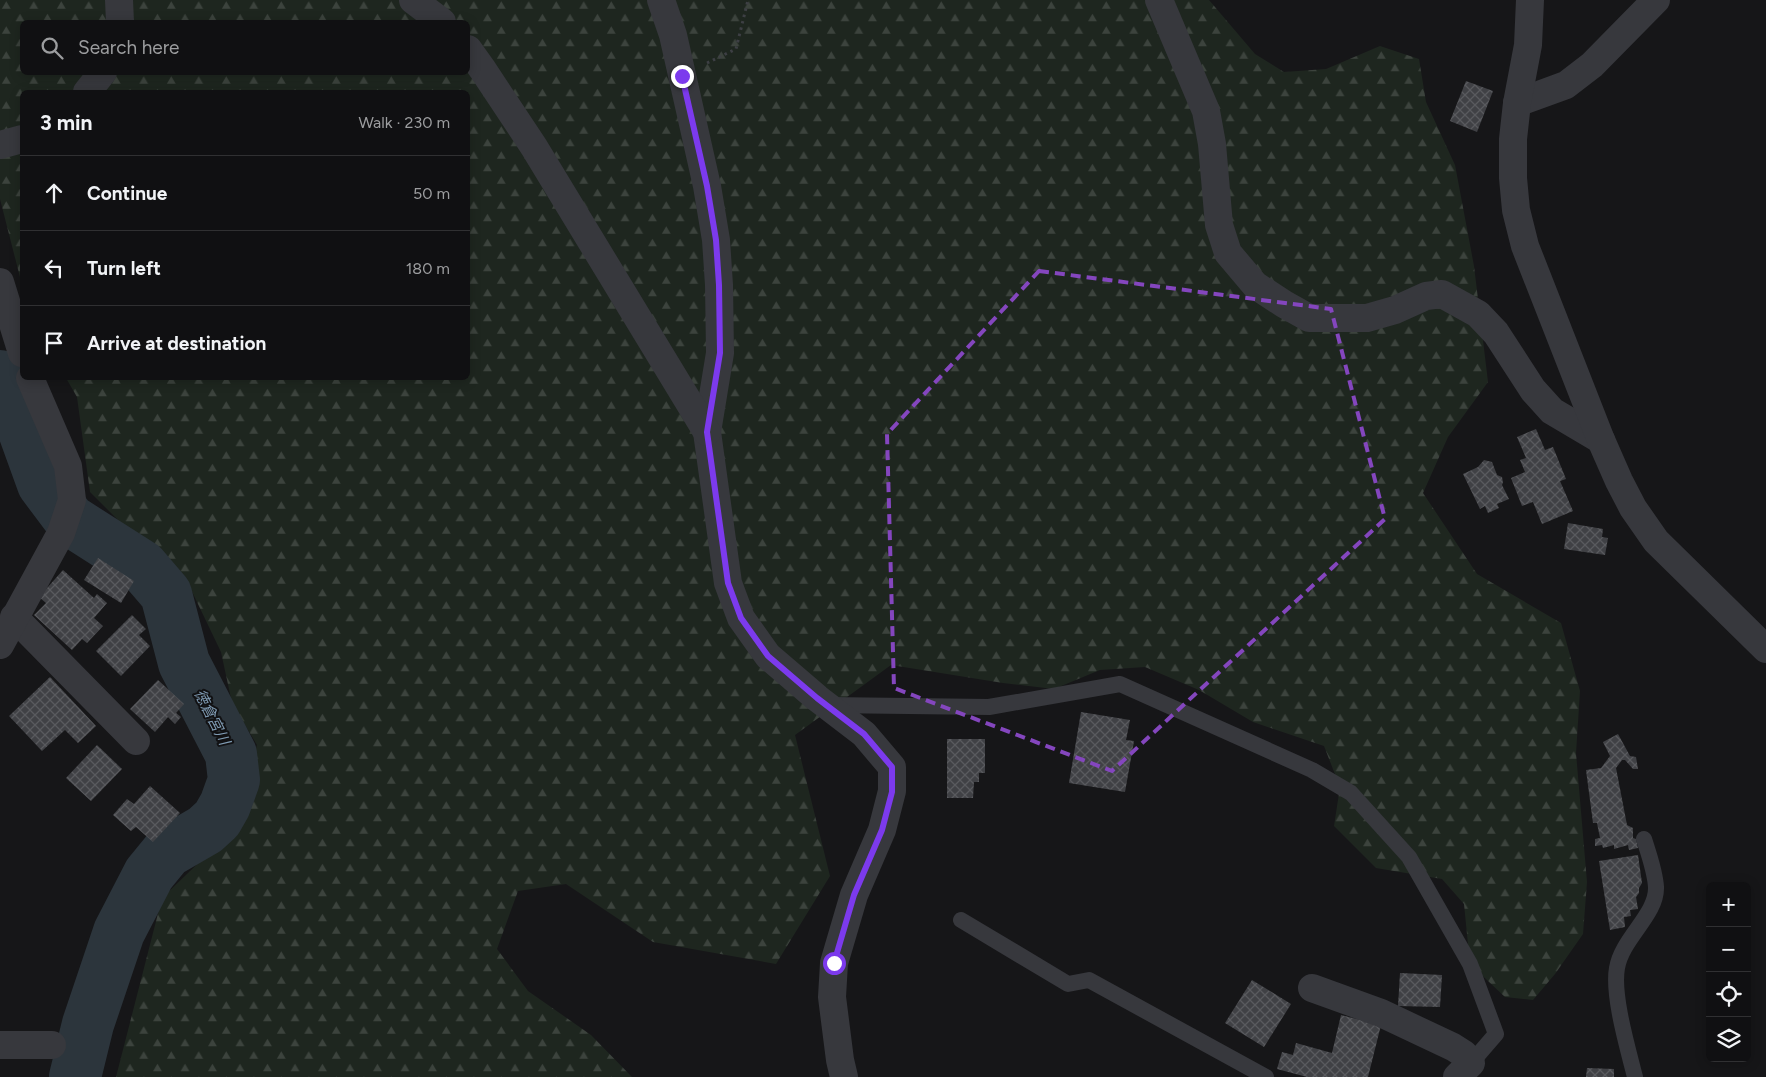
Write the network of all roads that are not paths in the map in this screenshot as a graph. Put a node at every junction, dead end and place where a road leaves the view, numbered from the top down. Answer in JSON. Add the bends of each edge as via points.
{"nodes":[{"id":1,"x":119,"y":0,"type":"edge"},
{"id":2,"x":413,"y":0,"type":"edge"},
{"id":3,"x":661,"y":0,"type":"edge"},
{"id":4,"x":1159,"y":0,"type":"edge"},
{"id":5,"x":1530,"y":0,"type":"edge"},
{"id":6,"x":1656,"y":0,"type":"edge"},
{"id":7,"x":120,"y":20,"type":"edge"},
{"id":8,"x":439,"y":20,"type":"edge"},
{"id":9,"x":470,"y":52,"type":"edge"},
{"id":10,"x":101,"y":75,"type":"edge"},
{"id":11,"x":89,"y":90,"type":"edge"},
{"id":12,"x":1517,"y":103,"type":"junction"},
{"id":13,"x":20,"y":139,"type":"edge"},
{"id":14,"x":0,"y":145,"type":"edge"},
{"id":15,"x":0,"y":282,"type":"edge"},
{"id":16,"x":20,"y":347,"type":"edge"},
{"id":17,"x":31,"y":380,"type":"edge"},
{"id":18,"x":707,"y":432,"type":"junction"},
{"id":19,"x":1601,"y":440,"type":"junction"},
{"id":20,"x":14,"y":617,"type":"junction"},
{"id":21,"x":0,"y":644,"type":"edge"},
{"id":22,"x":1766,"y":649,"type":"edge"},
{"id":23,"x":825,"y":704,"type":"junction"},
{"id":24,"x":136,"y":740,"type":"dead end"},
{"id":25,"x":1644,"y":839,"type":"dead end"},
{"id":26,"x":961,"y":920,"type":"dead end"},
{"id":27,"x":1312,"y":988,"type":"dead end"},
{"id":28,"x":0,"y":1045,"type":"edge"},
{"id":29,"x":52,"y":1045,"type":"dead end"},
{"id":30,"x":1464,"y":1070,"type":"edge"},
{"id":31,"x":844,"y":1077,"type":"edge"},
{"id":32,"x":1266,"y":1077,"type":"edge"},
{"id":33,"x":1635,"y":1077,"type":"edge"}],
"edges":[{"from":1,"to":7,"type":"street"},
{"from":2,"to":8,"type":"street"},
{"from":3,"to":18,"type":"street","via":[[673,36],[716,240],[720,353]]},
{"from":4,"to":19,"type":"street","via":[[1206,111],[1219,225],[1228,253],[1255,284],[1309,318],[1366,318],[1426,296],[1442,294],[1478,314],[1552,411]]},
{"from":5,"to":12,"type":"street","via":[[1528,44]]},
{"from":6,"to":12,"type":"street","via":[[1592,66],[1566,85]]},
{"from":9,"to":18,"type":"street","via":[[534,147]]},
{"from":10,"to":11,"type":"street"},
{"from":12,"to":19,"type":"street","via":[[1513,140],[1516,210],[1526,246]]},
{"from":13,"to":14,"type":"street"},
{"from":15,"to":16,"type":"street"},
{"from":17,"to":20,"type":"street","via":[[68,466],[72,500],[61,533]]},
{"from":18,"to":23,"type":"street","via":[[728,583],[741,618],[768,656]]},
{"from":19,"to":22,"type":"street","via":[[1633,508],[1656,541]]},
{"from":20,"to":21,"type":"street"},
{"from":20,"to":24,"type":"street"},
{"from":23,"to":30,"type":"lane","via":[[989,707],[1120,684],[1312,770],[1351,793],[1409,857],[1470,964],[1496,1034]]},
{"from":23,"to":31,"type":"street","via":[[864,734],[892,767],[892,792],[882,830],[854,895],[834,963],[832,997]]},
{"from":25,"to":33,"type":"lane","via":[[1654,875],[1654,901],[1621,952],[1615,977]]},
{"from":26,"to":32,"type":"lane","via":[[1068,984],[1089,980]]},
{"from":27,"to":30,"type":"street","via":[[1381,1013],[1454,1047],[1464,1054]]},
{"from":28,"to":29,"type":"street"}]}
